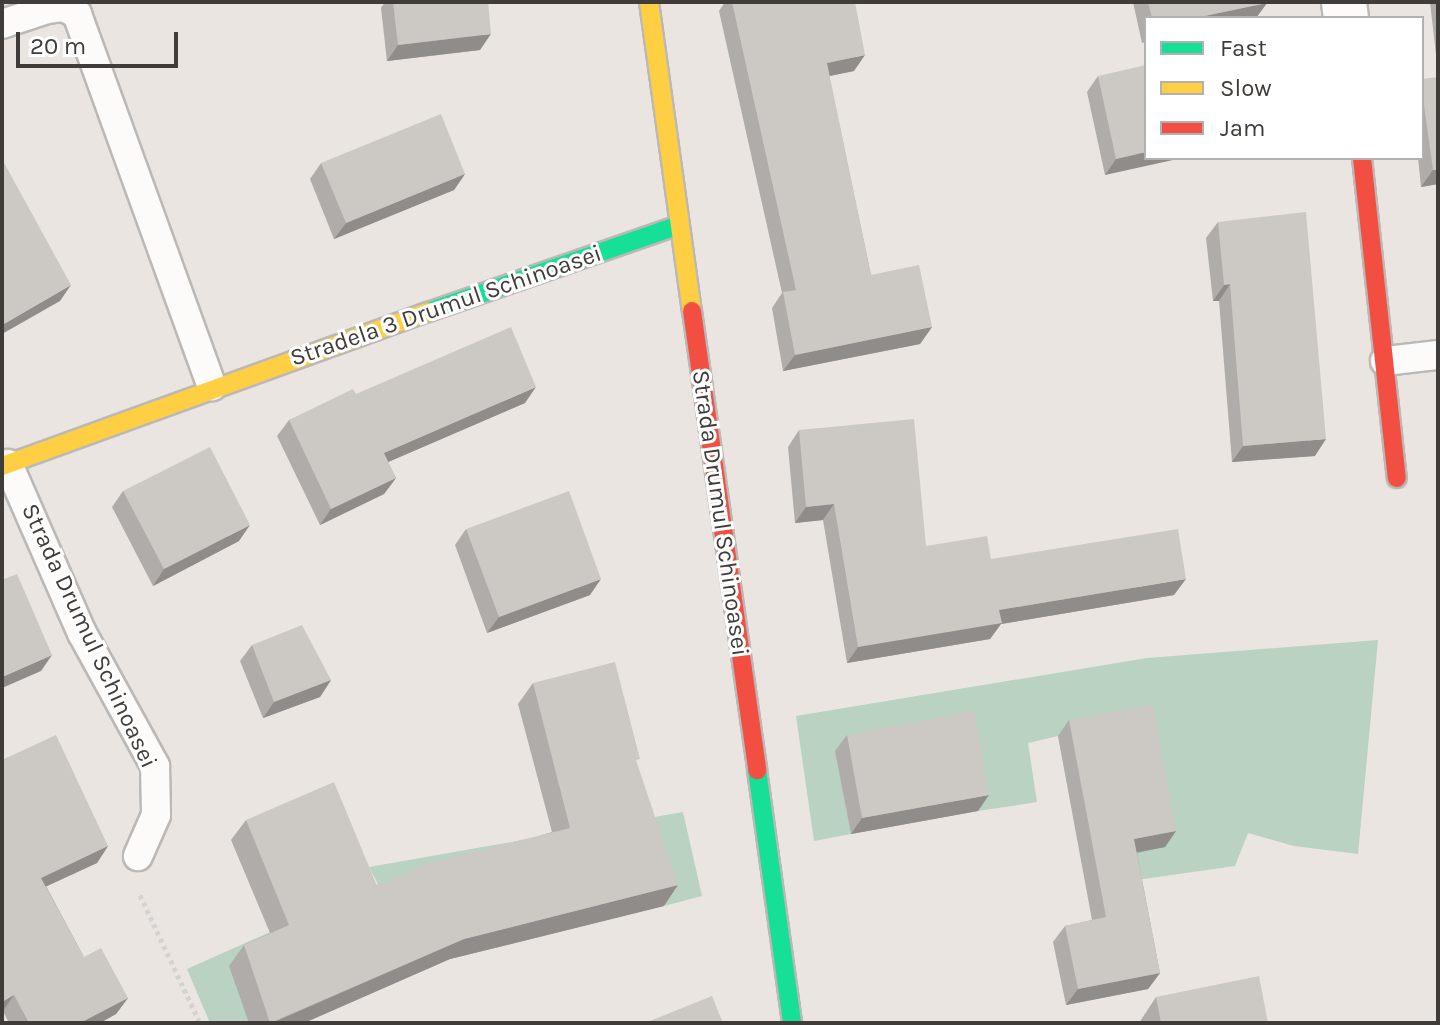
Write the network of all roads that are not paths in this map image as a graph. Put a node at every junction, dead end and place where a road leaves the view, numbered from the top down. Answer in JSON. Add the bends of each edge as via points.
{"nodes":[{"id":1,"x":649,"y":2,"type":"edge"},
{"id":2,"x":2,"y":24,"type":"edge"},
{"id":3,"x":1362,"y":160,"type":"edge"},
{"id":4,"x":679,"y":225,"type":"junction"},
{"id":5,"x":1438,"y":355,"type":"edge"},
{"id":6,"x":1385,"y":361,"type":"junction"},
{"id":7,"x":212,"y":386,"type":"junction"},
{"id":8,"x":5,"y":465,"type":"edge"},
{"id":9,"x":1397,"y":478,"type":"dead end"},
{"id":10,"x":138,"y":856,"type":"road end"},
{"id":11,"x":792,"y":1023,"type":"edge"}],
"edges":[{"from":1,"to":4,"type":"street","name":"Strada Drumul Schinoasei"},
{"from":2,"to":7,"type":"lane","via":[[47,9],[64,7],[77,14]]},
{"from":3,"to":6,"type":"street"},
{"from":4,"to":7,"type":"street","name":"Stradela 3 Drumul Schinoasei"},
{"from":4,"to":11,"type":"street","name":"Strada Drumul Schinoasei"},
{"from":5,"to":6,"type":"lane"},
{"from":6,"to":9,"type":"street"},
{"from":7,"to":8,"type":"street","name":"Stradela 3 Drumul Schinoasei"},
{"from":8,"to":10,"type":"lane","name":"Strada Drumul Schinoasei","via":[[82,633],[155,766],[156,815]]}]}
